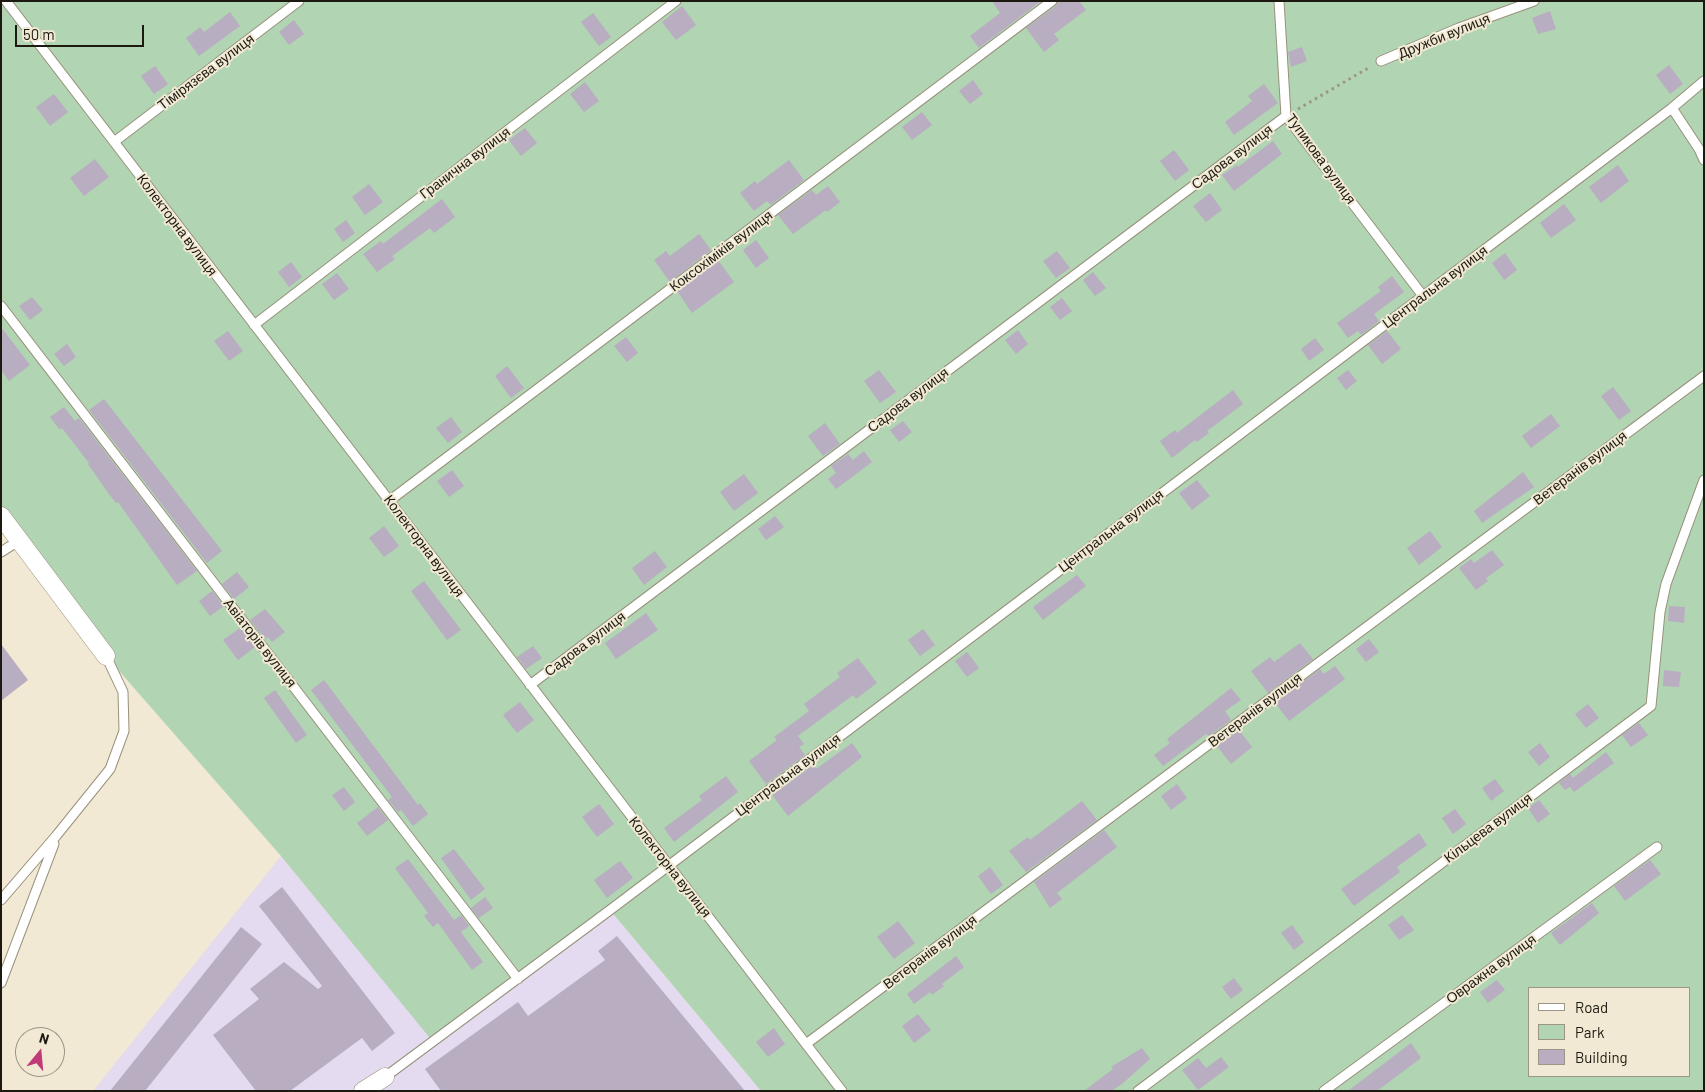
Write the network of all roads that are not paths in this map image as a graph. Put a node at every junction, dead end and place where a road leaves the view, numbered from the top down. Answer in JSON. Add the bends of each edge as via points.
{"nodes":[{"id":1,"x":6,"y":1,"type":"edge"},
{"id":2,"x":299,"y":1,"type":"edge"},
{"id":3,"x":676,"y":1,"type":"edge"},
{"id":4,"x":1052,"y":1,"type":"edge"},
{"id":5,"x":1279,"y":1,"type":"edge"},
{"id":6,"x":1534,"y":1,"type":"edge"},
{"id":7,"x":1381,"y":61,"type":"road end"},
{"id":8,"x":1704,"y":81,"type":"edge"},
{"id":9,"x":1672,"y":108,"type":"junction"},
{"id":10,"x":1286,"y":116,"type":"junction"},
{"id":11,"x":114,"y":142,"type":"junction"},
{"id":12,"x":1704,"y":160,"type":"edge"},
{"id":13,"x":1423,"y":296,"type":"junction"},
{"id":14,"x":1,"y":306,"type":"edge"},
{"id":15,"x":254,"y":325,"type":"junction"},
{"id":16,"x":1704,"y":376,"type":"edge"},
{"id":17,"x":1704,"y":480,"type":"edge"},
{"id":18,"x":389,"y":501,"type":"junction"},
{"id":19,"x":1,"y":516,"type":"edge"},
{"id":20,"x":20,"y":540,"type":"junction"},
{"id":21,"x":1,"y":552,"type":"edge"},
{"id":22,"x":106,"y":656,"type":"joint"},
{"id":23,"x":530,"y":685,"type":"junction"},
{"id":24,"x":56,"y":836,"type":"junction"},
{"id":25,"x":1657,"y":847,"type":"dead end"},
{"id":26,"x":668,"y":865,"type":"junction"},
{"id":27,"x":1,"y":900,"type":"edge"},
{"id":28,"x":518,"y":979,"type":"junction"},
{"id":29,"x":1,"y":983,"type":"edge"},
{"id":30,"x":806,"y":1044,"type":"junction"},
{"id":31,"x":385,"y":1077,"type":"joint"},
{"id":32,"x":363,"y":1091,"type":"edge"},
{"id":33,"x":842,"y":1091,"type":"edge"},
{"id":34,"x":1138,"y":1091,"type":"edge"},
{"id":35,"x":1324,"y":1091,"type":"edge"}],
"edges":[{"from":1,"to":11,"type":"lane","name":"Колекторна вулиця"},
{"from":2,"to":11,"type":"lane","name":"Тімірязєва вулиця"},
{"from":3,"to":15,"type":"lane","name":"Гранична вулиця"},
{"from":4,"to":18,"type":"lane","name":"Коксохіміків вулиця"},
{"from":5,"to":10,"type":"lane","name":"Тупикова вулиця"},
{"from":6,"to":7,"type":"lane","name":"Дружби вулиця"},
{"from":8,"to":9,"type":"lane","name":"Центральна вулиця"},
{"from":9,"to":12,"type":"lane"},
{"from":9,"to":13,"type":"lane","name":"Центральна вулиця"},
{"from":10,"to":13,"type":"lane","name":"Тупикова вулиця"},
{"from":10,"to":23,"type":"lane","name":"Садова вулиця"},
{"from":11,"to":15,"type":"lane","name":"Колекторна вулиця"},
{"from":13,"to":26,"type":"lane","name":"Центральна вулиця"},
{"from":14,"to":28,"type":"lane","name":"Авіаторів вулиця"},
{"from":15,"to":18,"type":"lane","name":"Колекторна вулиця"},
{"from":16,"to":30,"type":"lane","name":"Ветеранів вулиця"},
{"from":17,"to":34,"type":"lane","name":"Кільцева вулиця","via":[[1666,584],[1660,612],[1651,706]]},
{"from":18,"to":23,"type":"lane","name":"Колекторна вулиця"},
{"from":19,"to":20,"type":"street"},
{"from":20,"to":21,"type":"lane"},
{"from":20,"to":22,"type":"street"},
{"from":22,"to":24,"type":"lane","via":[[123,692],[124,731],[110,768]]},
{"from":23,"to":26,"type":"lane","name":"Колекторна вулиця"},
{"from":24,"to":27,"type":"lane"},
{"from":24,"to":29,"type":"lane"},
{"from":25,"to":35,"type":"lane","name":"Овражна вулиця"},
{"from":26,"to":28,"type":"lane","name":"Центральна вулиця"},
{"from":26,"to":30,"type":"lane","name":"Колекторна вулиця"},
{"from":28,"to":31,"type":"lane","name":"Центральна вулиця"},
{"from":30,"to":33,"type":"lane","name":"Колекторна вулиця"},
{"from":31,"to":32,"type":"street"}]}
